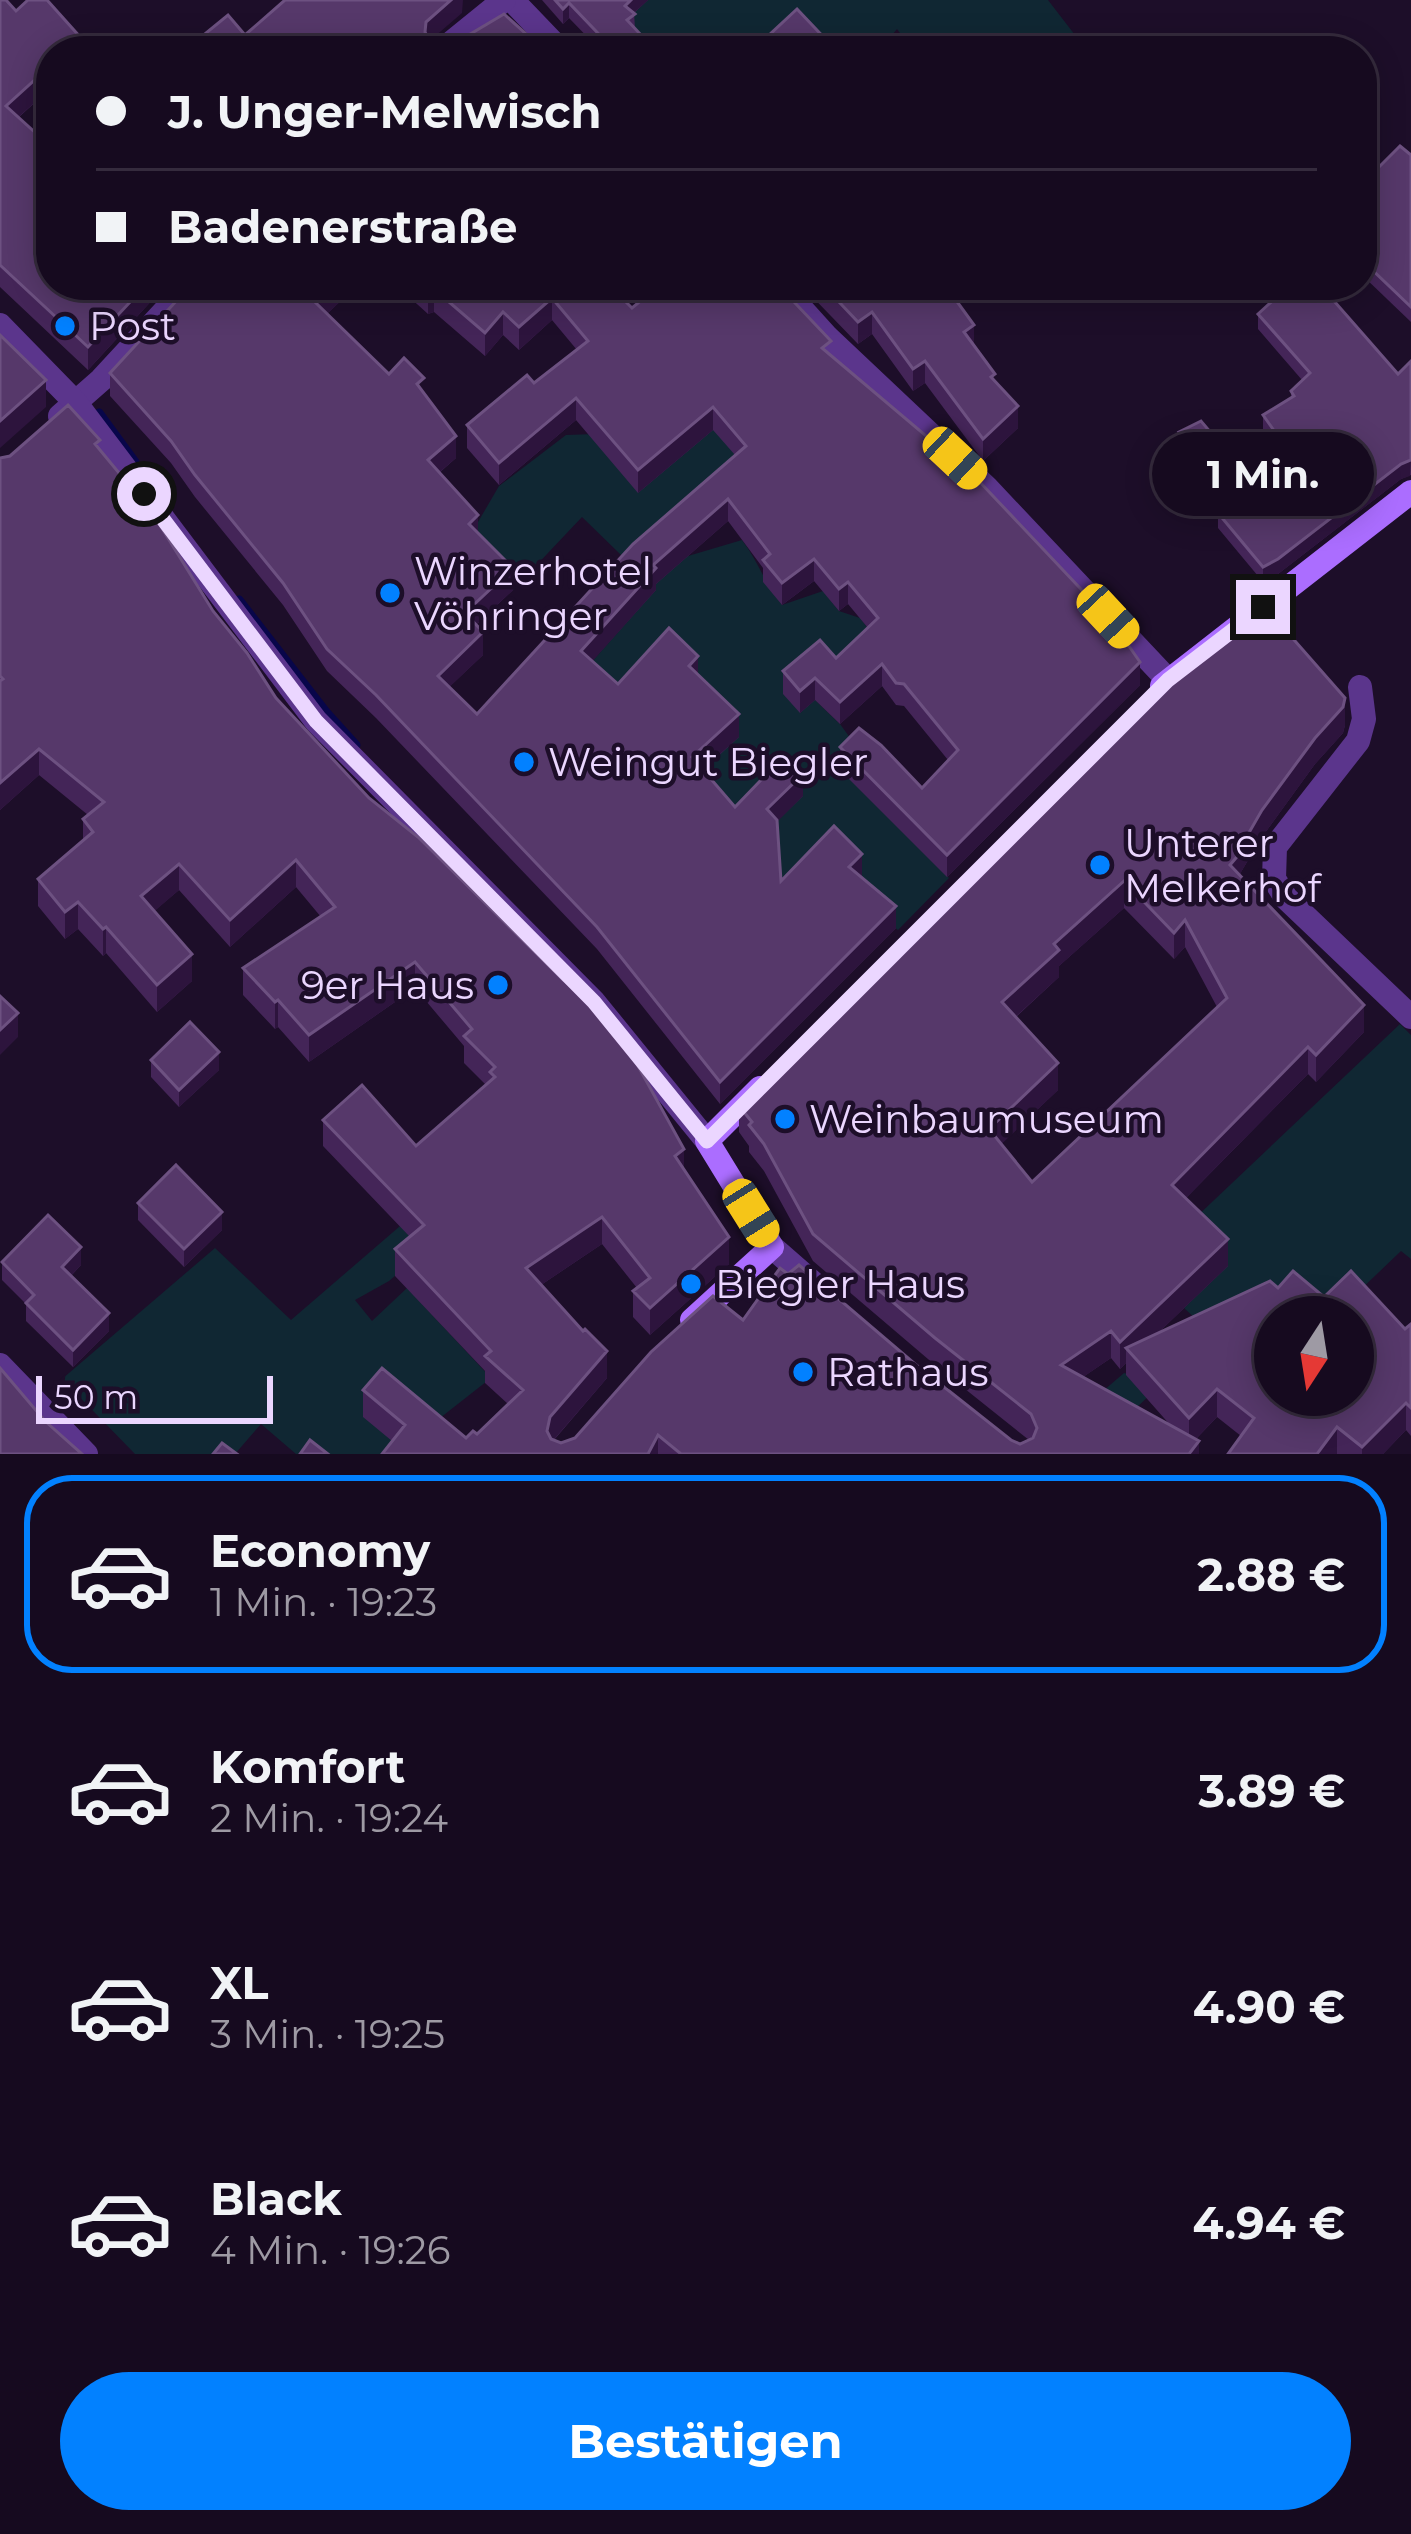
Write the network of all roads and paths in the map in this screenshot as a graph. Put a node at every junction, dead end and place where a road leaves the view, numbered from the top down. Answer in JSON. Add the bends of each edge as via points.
{"nodes":[{"id":1,"x":508,"y":0,"type":"edge"},
{"id":2,"x":461,"y":36,"type":"edge"},
{"id":3,"x":545,"y":36,"type":"edge"},
{"id":4,"x":174,"y":300,"type":"edge"},
{"id":5,"x":793,"y":300,"type":"edge"},
{"id":6,"x":0,"y":326,"type":"edge"},
{"id":7,"x":75,"y":402,"type":"junction"},
{"id":8,"x":41,"y":432,"type":"edge"},
{"id":9,"x":1411,"y":492,"type":"edge"},
{"id":10,"x":1168,"y":680,"type":"junction"},
{"id":11,"x":1360,"y":687,"type":"dead end"},
{"id":12,"x":1147,"y":700,"type":"edge"},
{"id":13,"x":1411,"y":1017,"type":"edge"},
{"id":14,"x":781,"y":1067,"type":"edge"},
{"id":15,"x":707,"y":1141,"type":"junction"},
{"id":16,"x":772,"y":1247,"type":"junction"},
{"id":17,"x":834,"y":1300,"type":"edge"},
{"id":18,"x":671,"y":1339,"type":"edge"},
{"id":19,"x":0,"y":1365,"type":"edge"},
{"id":20,"x":86,"y":1454,"type":"edge"}],
"edges":[{"from":1,"to":2,"type":"street"},
{"from":1,"to":3,"type":"street"},
{"from":4,"to":7,"type":"street"},
{"from":5,"to":10,"type":"street"},
{"from":6,"to":7,"type":"street"},
{"from":7,"to":8,"type":"street"},
{"from":7,"to":15,"type":"street","via":[[316,721],[594,1002]]},
{"from":9,"to":10,"type":"main road"},
{"from":10,"to":12,"type":"main road"},
{"from":11,"to":13,"type":"street","via":[[1361,733],[1275,847],[1274,879]]},
{"from":14,"to":15,"type":"main road"},
{"from":15,"to":16,"type":"main road"},
{"from":16,"to":17,"type":"street"},
{"from":16,"to":18,"type":"main road"},
{"from":19,"to":20,"type":"street"}]}
